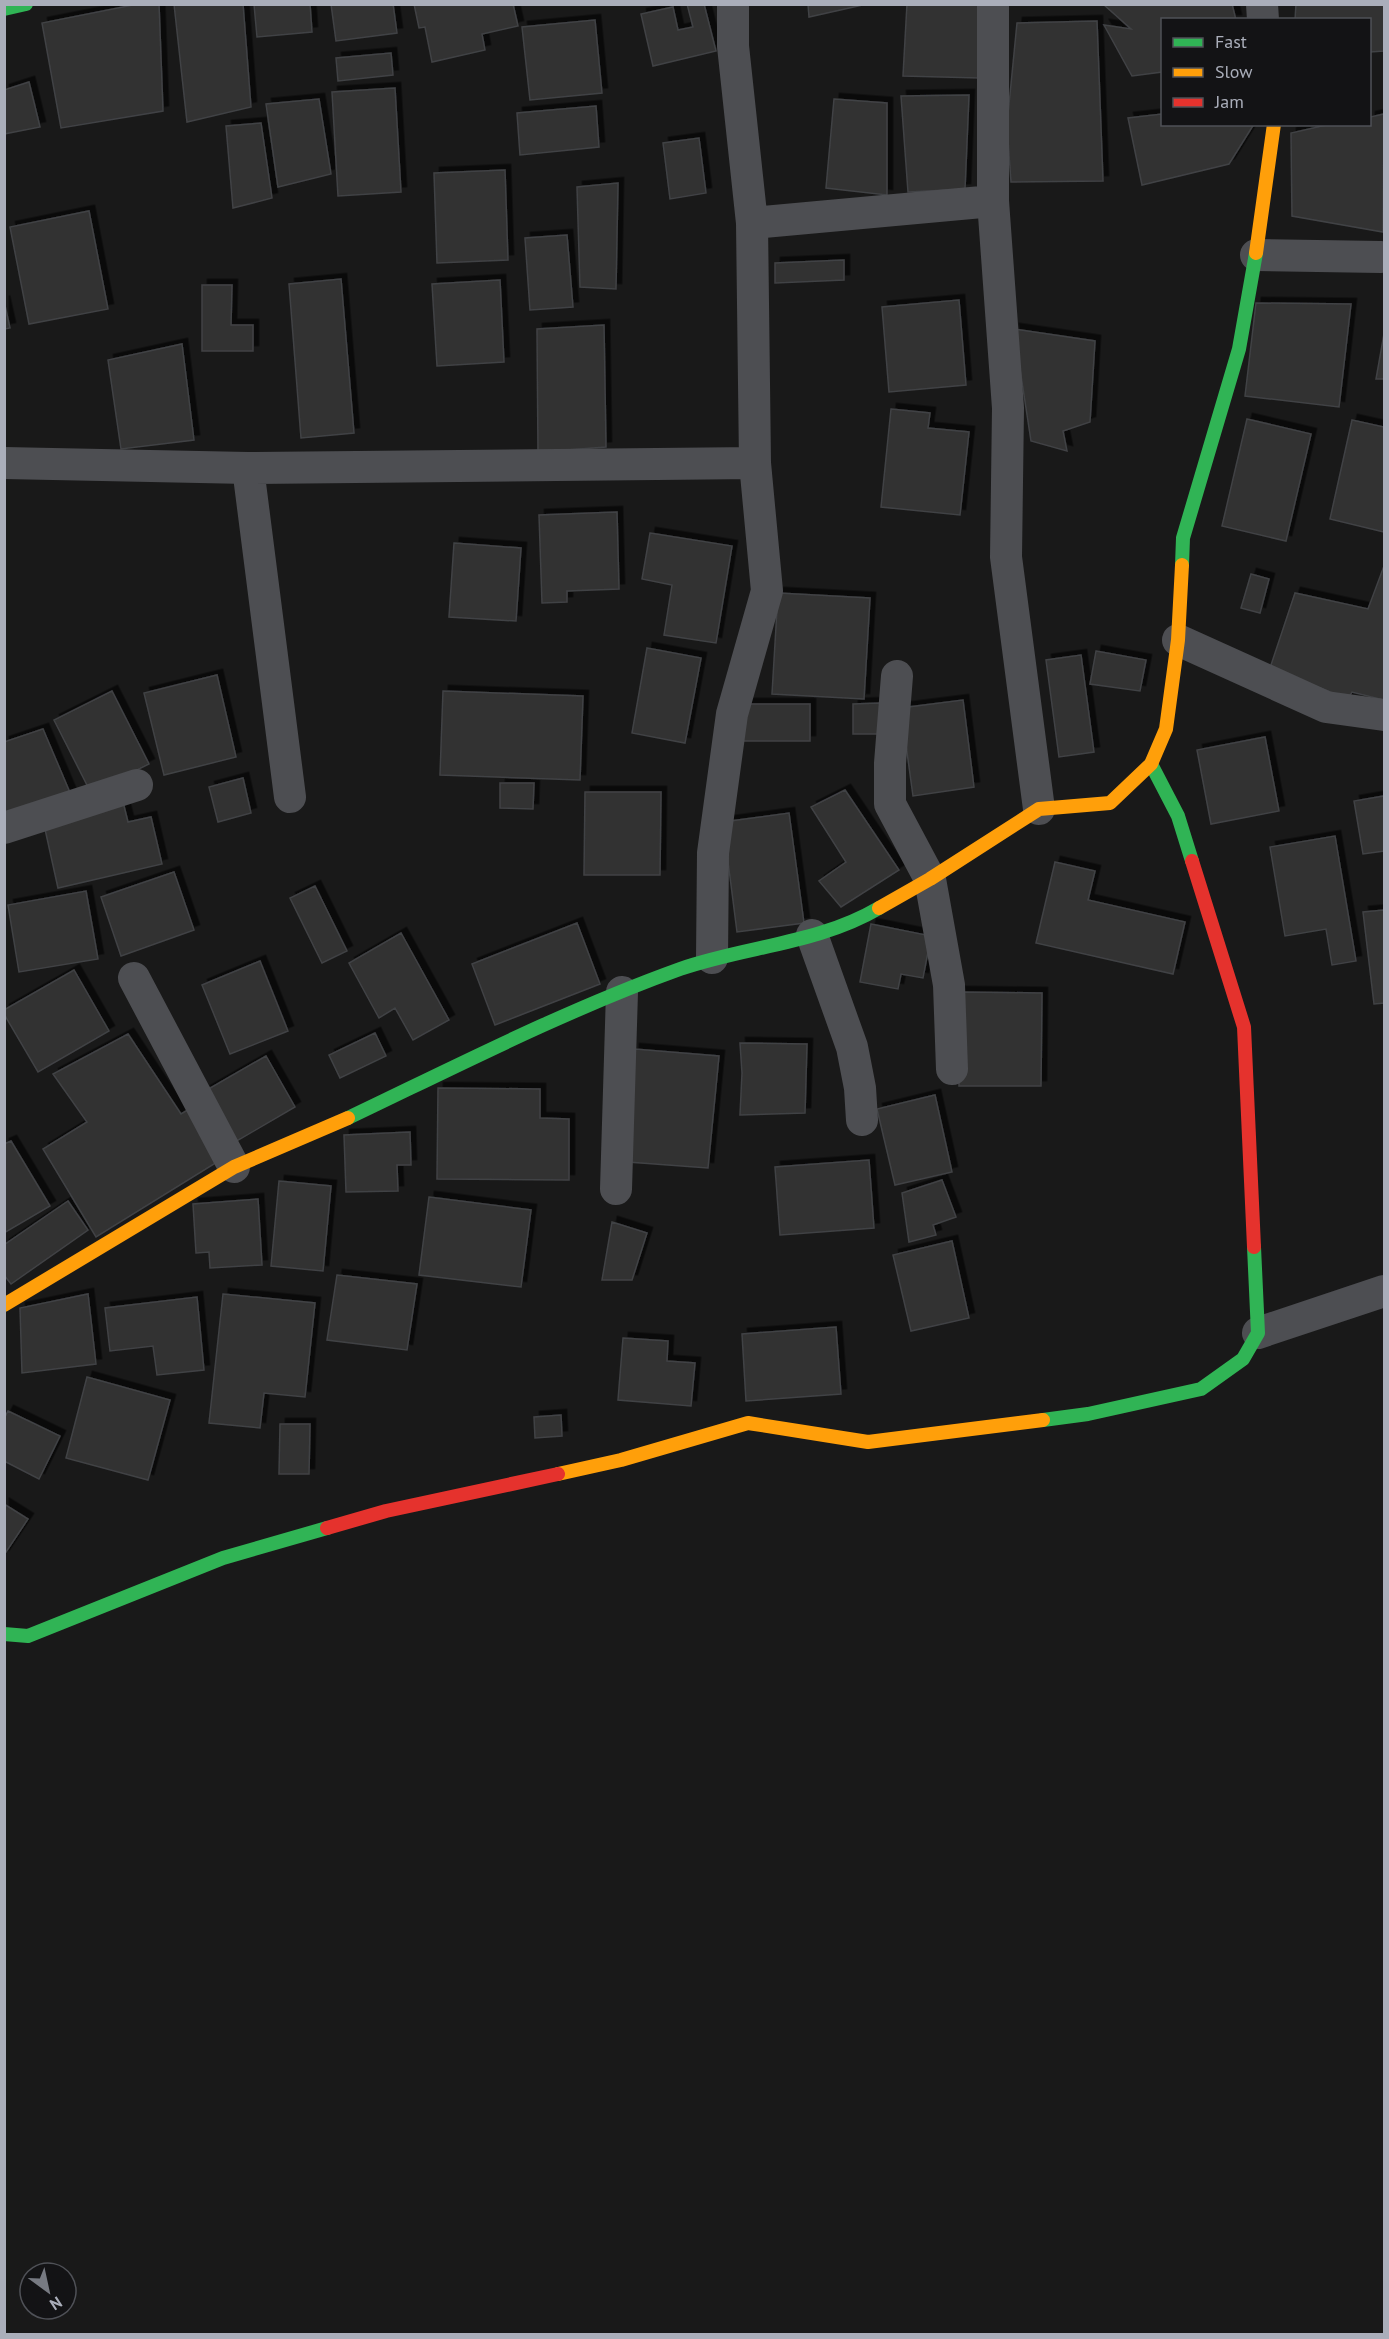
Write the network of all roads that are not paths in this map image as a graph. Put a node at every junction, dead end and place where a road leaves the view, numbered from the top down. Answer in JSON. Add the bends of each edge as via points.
{"nodes":[{"id":1,"x":26,"y":4,"type":"edge"},
{"id":2,"x":733,"y":4,"type":"edge"},
{"id":3,"x":993,"y":4,"type":"edge"},
{"id":4,"x":4,"y":9,"type":"edge"},
{"id":5,"x":1274,"y":126,"type":"edge"},
{"id":6,"x":993,"y":201,"type":"junction"},
{"id":7,"x":752,"y":223,"type":"junction"},
{"id":8,"x":1256,"y":255,"type":"junction"},
{"id":9,"x":1381,"y":257,"type":"dead end"},
{"id":10,"x":4,"y":463,"type":"edge"},
{"id":11,"x":755,"y":463,"type":"junction"},
{"id":12,"x":248,"y":468,"type":"junction"},
{"id":13,"x":1178,"y":640,"type":"junction"},
{"id":14,"x":897,"y":676,"type":"dead end"},
{"id":15,"x":1384,"y":715,"type":"edge"},
{"id":16,"x":1151,"y":764,"type":"junction"},
{"id":17,"x":137,"y":784,"type":"dead end"},
{"id":18,"x":290,"y":798,"type":"dead end"},
{"id":19,"x":1039,"y":809,"type":"junction"},
{"id":20,"x":4,"y":828,"type":"edge"},
{"id":21,"x":930,"y":879,"type":"junction"},
{"id":22,"x":812,"y":935,"type":"junction"},
{"id":23,"x":712,"y":958,"type":"junction"},
{"id":24,"x":134,"y":978,"type":"dead end"},
{"id":25,"x":622,"y":992,"type":"junction"},
{"id":26,"x":952,"y":1069,"type":"dead end"},
{"id":27,"x":862,"y":1120,"type":"dead end"},
{"id":28,"x":234,"y":1167,"type":"junction"},
{"id":29,"x":616,"y":1189,"type":"dead end"},
{"id":30,"x":1384,"y":1291,"type":"edge"},
{"id":31,"x":4,"y":1305,"type":"edge"},
{"id":32,"x":1258,"y":1333,"type":"junction"},
{"id":33,"x":4,"y":1634,"type":"edge"}],
"edges":[{"from":1,"to":4,"type":"street"},
{"from":2,"to":7,"type":"street","via":[[733,46]]},
{"from":3,"to":6,"type":"street"},
{"from":5,"to":8,"type":"street"},
{"from":6,"to":7,"type":"street"},
{"from":6,"to":19,"type":"street","via":[[1008,408],[1006,557]]},
{"from":7,"to":11,"type":"street"},
{"from":8,"to":9,"type":"street"},
{"from":8,"to":13,"type":"street","via":[[1239,349],[1183,538]]},
{"from":10,"to":12,"type":"street"},
{"from":11,"to":12,"type":"street"},
{"from":11,"to":23,"type":"street","via":[[767,591],[732,714],[713,853]]},
{"from":12,"to":18,"type":"street"},
{"from":13,"to":15,"type":"street","via":[[1326,707]]},
{"from":13,"to":16,"type":"street","via":[[1166,729]]},
{"from":14,"to":21,"type":"street","via":[[890,804]]},
{"from":16,"to":19,"type":"street","via":[[1110,803]]},
{"from":16,"to":32,"type":"street","via":[[1178,816],[1244,1027]]},
{"from":17,"to":20,"type":"street"},
{"from":19,"to":21,"type":"street"},
{"from":21,"to":22,"type":"street","via":[[854,922]]},
{"from":21,"to":26,"type":"street","via":[[949,985]]},
{"from":22,"to":23,"type":"street"},
{"from":22,"to":27,"type":"street","via":[[852,1047]]},
{"from":23,"to":25,"type":"street"},
{"from":24,"to":28,"type":"street"},
{"from":25,"to":28,"type":"street"},
{"from":25,"to":29,"type":"street"},
{"from":28,"to":31,"type":"street"},
{"from":30,"to":32,"type":"street"},
{"from":32,"to":33,"type":"street","via":[[1243,1359],[1202,1389],[1088,1414],[868,1442],[748,1423],[621,1460],[386,1511],[223,1558],[28,1636]]}]}
